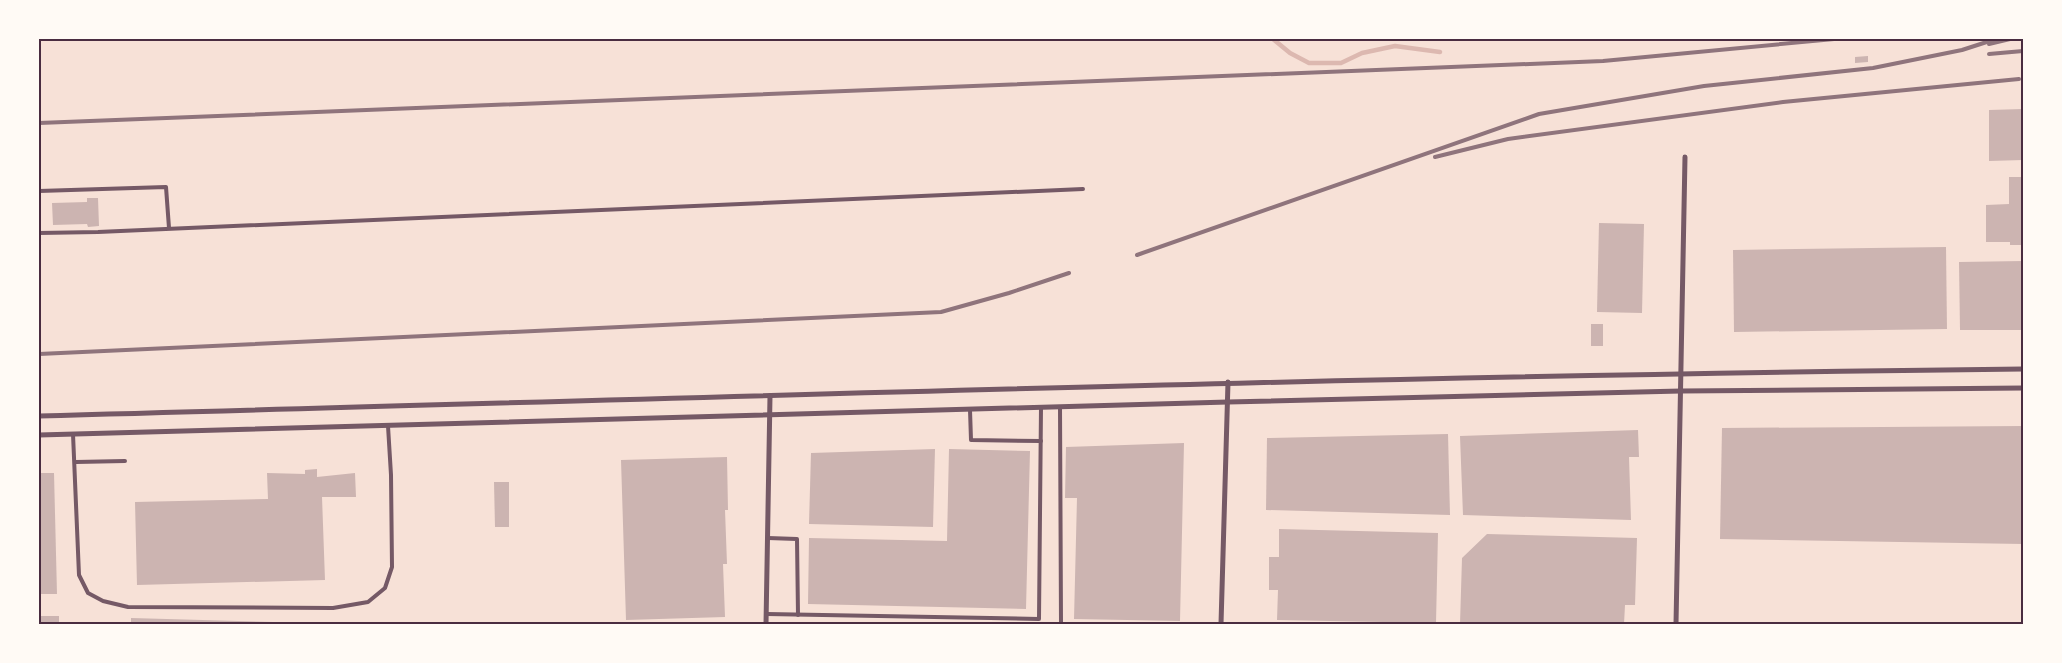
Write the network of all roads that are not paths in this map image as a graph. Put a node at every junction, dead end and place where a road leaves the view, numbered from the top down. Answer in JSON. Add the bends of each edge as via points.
{"nodes":[{"id":1,"x":1685,"y":157,"type":"dead end"},
{"id":2,"x":1083,"y":189,"type":"dead end"},
{"id":3,"x":39,"y":191,"type":"edge"},
{"id":4,"x":169,"y":228,"type":"junction"},
{"id":5,"x":39,"y":233,"type":"edge"},
{"id":6,"x":2023,"y":369,"type":"edge"},
{"id":7,"x":1682,"y":372,"type":"junction"},
{"id":8,"x":1228,"y":382,"type":"junction"},
{"id":9,"x":2023,"y":388,"type":"edge"},
{"id":10,"x":1681,"y":391,"type":"junction"},
{"id":11,"x":770,"y":396,"type":"junction"},
{"id":12,"x":1228,"y":402,"type":"junction"},
{"id":13,"x":1060,"y":407,"type":"junction"},
{"id":14,"x":1041,"y":408,"type":"junction"},
{"id":15,"x":970,"y":410,"type":"junction"},
{"id":16,"x":39,"y":416,"type":"edge"},
{"id":17,"x":770,"y":416,"type":"junction"},
{"id":18,"x":388,"y":426,"type":"junction"},
{"id":19,"x":73,"y":434,"type":"junction"},
{"id":20,"x":39,"y":435,"type":"edge"},
{"id":21,"x":1041,"y":441,"type":"junction"},
{"id":22,"x":125,"y":461,"type":"dead end"},
{"id":23,"x":76,"y":462,"type":"junction"},
{"id":24,"x":768,"y":538,"type":"junction"},
{"id":25,"x":767,"y":614,"type":"junction"},
{"id":26,"x":798,"y":615,"type":"junction"},
{"id":27,"x":766,"y":624,"type":"edge"},
{"id":28,"x":1061,"y":624,"type":"edge"},
{"id":29,"x":1221,"y":624,"type":"edge"},
{"id":30,"x":1676,"y":624,"type":"edge"}],
"edges":[{"from":1,"to":7,"type":"street"},
{"from":2,"to":4,"type":"lane"},
{"from":3,"to":4,"type":"lane","via":[[166,187]]},
{"from":4,"to":5,"type":"lane"},
{"from":6,"to":7,"type":"street"},
{"from":7,"to":8,"type":"street"},
{"from":7,"to":10,"type":"street"},
{"from":8,"to":11,"type":"street"},
{"from":8,"to":12,"type":"street"},
{"from":9,"to":10,"type":"street"},
{"from":10,"to":12,"type":"street"},
{"from":10,"to":30,"type":"street"},
{"from":11,"to":16,"type":"street"},
{"from":11,"to":17,"type":"street"},
{"from":12,"to":13,"type":"street"},
{"from":12,"to":29,"type":"street"},
{"from":13,"to":14,"type":"street"},
{"from":13,"to":28,"type":"lane"},
{"from":14,"to":15,"type":"street"},
{"from":14,"to":21,"type":"lane"},
{"from":15,"to":17,"type":"street"},
{"from":15,"to":21,"type":"lane","via":[[971,440]]},
{"from":17,"to":18,"type":"street"},
{"from":17,"to":24,"type":"street"},
{"from":18,"to":19,"type":"street"},
{"from":18,"to":23,"type":"lane","via":[[392,476],[392,566],[385,588],[368,602],[333,608],[128,607],[103,601],[88,593],[80,575]]},
{"from":19,"to":20,"type":"street"},
{"from":19,"to":23,"type":"lane"},
{"from":21,"to":26,"type":"lane","via":[[1039,619]]},
{"from":22,"to":23,"type":"lane"},
{"from":24,"to":25,"type":"street"},
{"from":24,"to":26,"type":"lane","via":[[798,539]]},
{"from":25,"to":26,"type":"lane"},
{"from":25,"to":27,"type":"street"}]}
